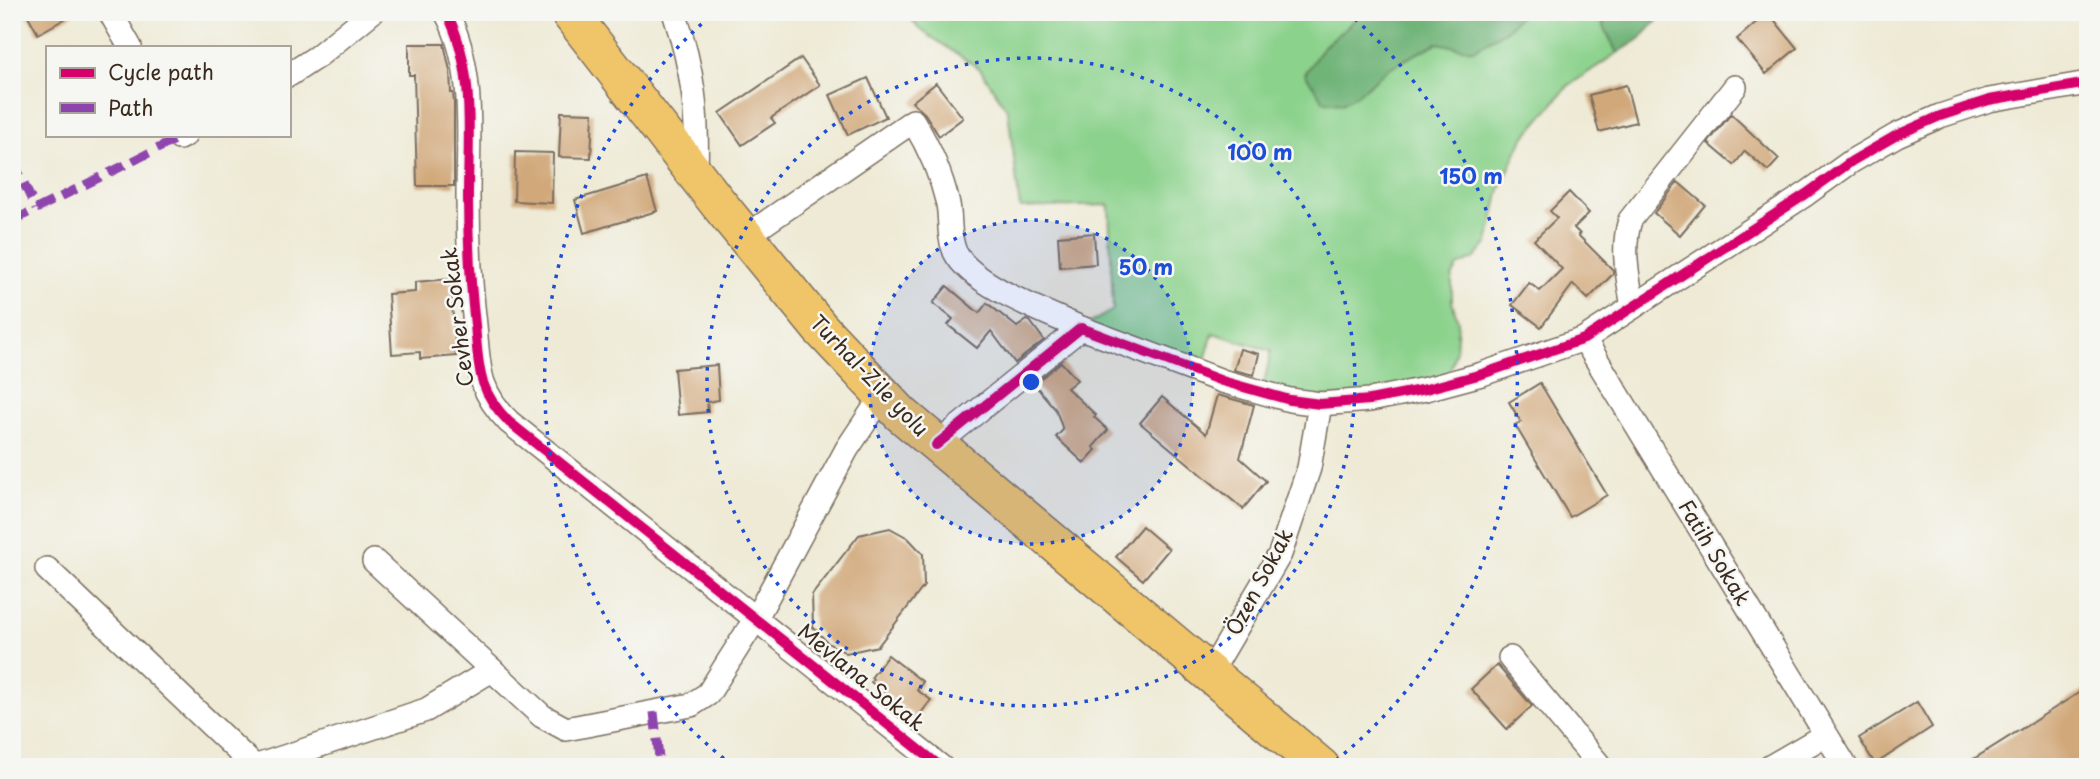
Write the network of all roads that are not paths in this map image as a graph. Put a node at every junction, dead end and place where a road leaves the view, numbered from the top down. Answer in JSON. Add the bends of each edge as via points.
{"nodes":[{"id":1,"x":110,"y":12,"type":"edge"},
{"id":2,"x":372,"y":12,"type":"edge"},
{"id":3,"x":446,"y":12,"type":"edge"},
{"id":4,"x":569,"y":12,"type":"edge"},
{"id":5,"x":674,"y":12,"type":"edge"},
{"id":6,"x":129,"y":46,"type":"edge"},
{"id":7,"x":290,"y":74,"type":"edge"},
{"id":8,"x":2088,"y":83,"type":"edge"},
{"id":9,"x":1735,"y":87,"type":"dead end"},
{"id":10,"x":696,"y":176,"type":"junction"},
{"id":11,"x":745,"y":237,"type":"junction"},
{"id":12,"x":1633,"y":307,"type":"junction"},
{"id":13,"x":1082,"y":328,"type":"junction"},
{"id":14,"x":1584,"y":339,"type":"junction"},
{"id":15,"x":883,"y":395,"type":"junction"},
{"id":16,"x":1320,"y":404,"type":"junction"},
{"id":17,"x":936,"y":445,"type":"junction"},
{"id":18,"x":374,"y":561,"type":"dead end"},
{"id":19,"x":47,"y":569,"type":"dead end"},
{"id":20,"x":756,"y":618,"type":"junction"},
{"id":21,"x":1510,"y":657,"type":"dead end"},
{"id":22,"x":492,"y":670,"type":"junction"},
{"id":23,"x":1209,"y":675,"type":"junction"},
{"id":24,"x":1825,"y":735,"type":"junction"},
{"id":25,"x":254,"y":767,"type":"edge"},
{"id":26,"x":941,"y":767,"type":"edge"},
{"id":27,"x":1321,"y":767,"type":"edge"},
{"id":28,"x":1601,"y":767,"type":"edge"},
{"id":29,"x":1770,"y":767,"type":"edge"},
{"id":30,"x":1846,"y":767,"type":"edge"}],
"edges":[{"from":1,"to":6,"type":"street"},
{"from":2,"to":7,"type":"street"},
{"from":3,"to":20,"type":"street","name":"Cevher Sokak","via":[[458,39],[468,89],[468,265],[481,380],[487,396],[509,422]]},
{"from":4,"to":10,"type":"main road","name":"Turhal-Zile yolu"},
{"from":5,"to":10,"type":"street","via":[[695,90]]},
{"from":8,"to":12,"type":"street","via":[[1989,100],[1897,135]]},
{"from":9,"to":12,"type":"street","via":[[1630,220],[1625,255]]},
{"from":10,"to":11,"type":"main road","name":"Turhal-Zile yolu"},
{"from":11,"to":13,"type":"street","via":[[913,121],[941,179],[950,235],[962,263],[1013,297]]},
{"from":11,"to":15,"type":"main road","name":"Turhal-Zile yolu"},
{"from":12,"to":14,"type":"street"},
{"from":13,"to":16,"type":"street","via":[[1222,381]]},
{"from":13,"to":17,"type":"street"},
{"from":14,"to":16,"type":"street","via":[[1426,389]]},
{"from":14,"to":24,"type":"street","name":"Fatih Sokak"},
{"from":15,"to":17,"type":"main road","name":"Turhal-Zile yolu"},
{"from":15,"to":20,"type":"street","via":[[847,449]]},
{"from":16,"to":23,"type":"street","name":"Özen Sokak","via":[[1309,468],[1280,555]]},
{"from":17,"to":23,"type":"main road","name":"Turhal-Zile yolu"},
{"from":18,"to":22,"type":"street"},
{"from":19,"to":25,"type":"street"},
{"from":20,"to":22,"type":"street","via":[[708,694],[682,707],[566,729],[542,716]]},
{"from":20,"to":26,"type":"street","name":"Mevlana Sokak"},
{"from":21,"to":28,"type":"street"},
{"from":22,"to":25,"type":"street","via":[[426,710]]},
{"from":23,"to":27,"type":"main road","name":"Turhal-Zile yolu"},
{"from":24,"to":29,"type":"street"},
{"from":24,"to":30,"type":"street","name":"Fatih Sokak"}]}
